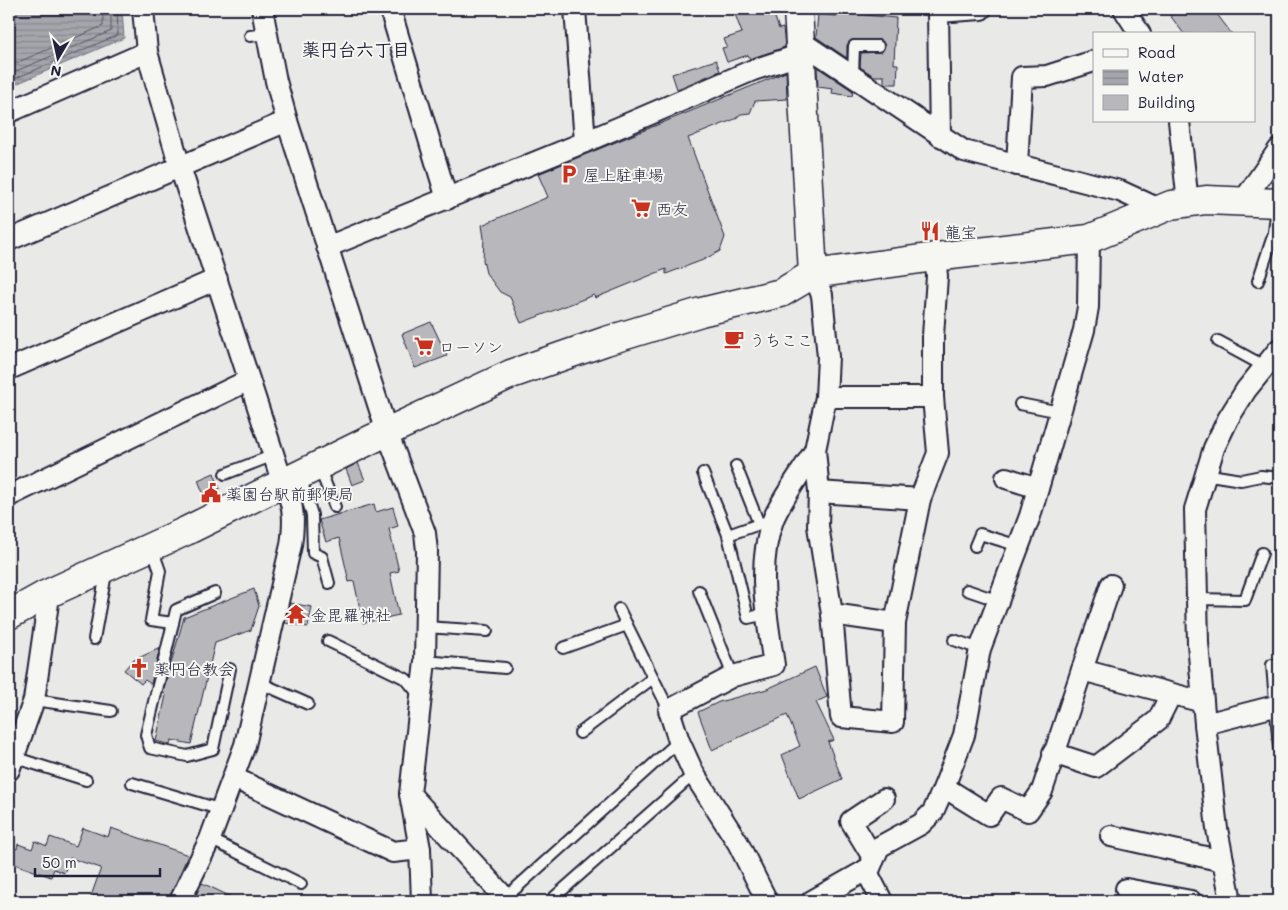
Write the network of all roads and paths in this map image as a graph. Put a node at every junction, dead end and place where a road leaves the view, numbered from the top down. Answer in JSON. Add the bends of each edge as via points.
{"nodes":[{"id":1,"x":143,"y":9,"type":"edge"},
{"id":2,"x":262,"y":9,"type":"edge"},
{"id":3,"x":390,"y":9,"type":"edge"},
{"id":4,"x":575,"y":9,"type":"edge"},
{"id":5,"x":798,"y":9,"type":"edge"},
{"id":6,"x":981,"y":9,"type":"edge"},
{"id":7,"x":1124,"y":9,"type":"edge"},
{"id":8,"x":1139,"y":32,"type":"edge"},
{"id":9,"x":878,"y":46,"type":"dead end"},
{"id":10,"x":801,"y":47,"type":"junction"},
{"id":11,"x":147,"y":52,"type":"junction"},
{"id":12,"x":1093,"y":61,"type":"edge"},
{"id":13,"x":853,"y":76,"type":"junction"},
{"id":14,"x":9,"y":112,"type":"edge"},
{"id":15,"x":287,"y":121,"type":"junction"},
{"id":16,"x":1180,"y":122,"type":"edge"},
{"id":17,"x":940,"y":136,"type":"junction"},
{"id":18,"x":585,"y":142,"type":"junction"},
{"id":19,"x":1279,"y":149,"type":"edge"},
{"id":20,"x":1017,"y":165,"type":"junction"},
{"id":21,"x":180,"y":167,"type":"junction"},
{"id":22,"x":447,"y":199,"type":"junction"},
{"id":23,"x":1244,"y":200,"type":"junction"},
{"id":24,"x":1188,"y":202,"type":"junction"},
{"id":25,"x":1278,"y":203,"type":"edge"},
{"id":26,"x":1159,"y":209,"type":"junction"},
{"id":27,"x":1089,"y":239,"type":"junction"},
{"id":28,"x":9,"y":240,"type":"edge"},
{"id":29,"x":327,"y":247,"type":"junction"},
{"id":30,"x":935,"y":256,"type":"junction"},
{"id":31,"x":813,"y":274,"type":"junction"},
{"id":32,"x":217,"y":279,"type":"junction"},
{"id":33,"x":1258,"y":282,"type":"dead end"},
{"id":34,"x":1218,"y":341,"type":"dead end"},
{"id":35,"x":1279,"y":350,"type":"edge"},
{"id":36,"x":1264,"y":366,"type":"junction"},
{"id":37,"x":9,"y":369,"type":"edge"},
{"id":38,"x":249,"y":380,"type":"junction"},
{"id":39,"x":826,"y":397,"type":"junction"},
{"id":40,"x":933,"y":397,"type":"junction"},
{"id":41,"x":1020,"y":404,"type":"dead end"},
{"id":42,"x":1060,"y":412,"type":"junction"},
{"id":43,"x":387,"y":432,"type":"junction"},
{"id":44,"x":815,"y":450,"type":"junction"},
{"id":45,"x":274,"y":455,"type":"junction"},
{"id":46,"x":736,"y":466,"type":"dead end"},
{"id":47,"x":703,"y":473,"type":"dead end"},
{"id":48,"x":225,"y":474,"type":"dead end"},
{"id":49,"x":1204,"y":474,"type":"junction"},
{"id":50,"x":300,"y":475,"type":"junction"},
{"id":51,"x":1006,"y":478,"type":"dead end"},
{"id":52,"x":1279,"y":478,"type":"edge"},
{"id":53,"x":1038,"y":488,"type":"junction"},
{"id":54,"x":819,"y":492,"type":"junction"},
{"id":55,"x":9,"y":496,"type":"edge"},
{"id":56,"x":920,"y":499,"type":"junction"},
{"id":57,"x":335,"y":507,"type":"dead end"},
{"id":58,"x":766,"y":522,"type":"junction"},
{"id":59,"x":728,"y":535,"type":"junction"},
{"id":60,"x":976,"y":546,"type":"dead end"},
{"id":61,"x":1019,"y":546,"type":"junction"},
{"id":62,"x":152,"y":547,"type":"junction"},
{"id":63,"x":1262,"y":553,"type":"dead end"},
{"id":64,"x":101,"y":570,"type":"junction"},
{"id":65,"x":329,"y":583,"type":"dead end"},
{"id":66,"x":1111,"y":585,"type":"dead end"},
{"id":67,"x":967,"y":590,"type":"dead end"},
{"id":68,"x":699,"y":591,"type":"dead end"},
{"id":69,"x":215,"y":593,"type":"dead end"},
{"id":70,"x":45,"y":594,"type":"junction"},
{"id":71,"x":1197,"y":599,"type":"junction"},
{"id":72,"x":999,"y":600,"type":"junction"},
{"id":73,"x":619,"y":609,"type":"dead end"},
{"id":74,"x":10,"y":611,"type":"edge"},
{"id":75,"x":766,"y":614,"type":"junction"},
{"id":76,"x":832,"y":614,"type":"junction"},
{"id":77,"x":173,"y":623,"type":"junction"},
{"id":78,"x":895,"y":623,"type":"junction"},
{"id":79,"x":627,"y":625,"type":"junction"},
{"id":80,"x":425,"y":627,"type":"junction"},
{"id":81,"x":487,"y":631,"type":"dead end"},
{"id":82,"x":94,"y":639,"type":"dead end"},
{"id":83,"x":954,"y":640,"type":"dead end"},
{"id":84,"x":328,"y":641,"type":"dead end"},
{"id":85,"x":563,"y":648,"type":"dead end"},
{"id":86,"x":980,"y":649,"type":"junction"},
{"id":87,"x":425,"y":660,"type":"junction"},
{"id":88,"x":1272,"y":665,"type":"dead end"},
{"id":89,"x":506,"y":668,"type":"dead end"},
{"id":90,"x":230,"y":669,"type":"dead end"},
{"id":91,"x":1082,"y":670,"type":"junction"},
{"id":92,"x":734,"y":676,"type":"junction"},
{"id":93,"x":653,"y":678,"type":"junction"},
{"id":94,"x":258,"y":682,"type":"junction"},
{"id":95,"x":1171,"y":694,"type":"junction"},
{"id":96,"x":421,"y":698,"type":"junction"},
{"id":97,"x":34,"y":700,"type":"junction"},
{"id":98,"x":1203,"y":702,"type":"junction"},
{"id":99,"x":308,"y":704,"type":"dead end"},
{"id":100,"x":1275,"y":706,"type":"junction"},
{"id":101,"x":670,"y":710,"type":"junction"},
{"id":102,"x":111,"y":712,"type":"dead end"},
{"id":103,"x":1205,"y":724,"type":"junction"},
{"id":104,"x":580,"y":733,"type":"dead end"},
{"id":105,"x":679,"y":741,"type":"junction"},
{"id":106,"x":1279,"y":748,"type":"edge"},
{"id":107,"x":1053,"y":753,"type":"junction"},
{"id":108,"x":11,"y":763,"type":"edge"},
{"id":109,"x":694,"y":774,"type":"junction"},
{"id":110,"x":234,"y":778,"type":"junction"},
{"id":111,"x":86,"y":780,"type":"dead end"},
{"id":112,"x":132,"y":783,"type":"dead end"},
{"id":113,"x":944,"y":787,"type":"junction"},
{"id":114,"x":410,"y":794,"type":"junction"},
{"id":115,"x":884,"y":799,"type":"dead end"},
{"id":116,"x":222,"y":810,"type":"junction"},
{"id":117,"x":1111,"y":836,"type":"dead end"},
{"id":118,"x":210,"y":839,"type":"junction"},
{"id":119,"x":420,"y":849,"type":"junction"},
{"id":120,"x":1223,"y":861,"type":"junction"},
{"id":121,"x":870,"y":864,"type":"junction"},
{"id":122,"x":301,"y":884,"type":"dead end"},
{"id":123,"x":1126,"y":889,"type":"dead end"},
{"id":124,"x":423,"y":900,"type":"edge"},
{"id":125,"x":506,"y":900,"type":"edge"},
{"id":126,"x":180,"y":901,"type":"edge"},
{"id":127,"x":550,"y":901,"type":"edge"},
{"id":128,"x":767,"y":901,"type":"edge"},
{"id":129,"x":812,"y":901,"type":"edge"},
{"id":130,"x":882,"y":901,"type":"edge"},
{"id":131,"x":1191,"y":901,"type":"edge"},
{"id":132,"x":1230,"y":901,"type":"edge"}],
"edges":[{"from":1,"to":11,"type":"street"},
{"from":2,"to":15,"type":"street","via":[[258,35]]},
{"from":3,"to":22,"type":"street"},
{"from":4,"to":18,"type":"street"},
{"from":5,"to":10,"type":"street"},
{"from":6,"to":17,"type":"street","via":[[938,12]]},
{"from":7,"to":8,"type":"street"},
{"from":9,"to":13,"type":"lane","via":[[854,46]]},
{"from":10,"to":13,"type":"street"},
{"from":10,"to":18,"type":"street"},
{"from":10,"to":31,"type":"street"},
{"from":11,"to":14,"type":"street"},
{"from":11,"to":21,"type":"street"},
{"from":12,"to":20,"type":"street","via":[[1047,76],[1022,77]]},
{"from":13,"to":17,"type":"street"},
{"from":15,"to":21,"type":"street","via":[[256,128]]},
{"from":15,"to":29,"type":"street"},
{"from":16,"to":24,"type":"street"},
{"from":17,"to":20,"type":"street","via":[[964,151]]},
{"from":18,"to":22,"type":"street"},
{"from":19,"to":23,"type":"street"},
{"from":20,"to":26,"type":"street","via":[[1120,191]]},
{"from":21,"to":28,"type":"street"},
{"from":21,"to":32,"type":"street"},
{"from":22,"to":29,"type":"street"},
{"from":23,"to":24,"type":"street"},
{"from":23,"to":25,"type":"street"},
{"from":24,"to":26,"type":"street"},
{"from":25,"to":33,"type":"lane","via":[[1274,233]]},
{"from":26,"to":27,"type":"street"},
{"from":27,"to":30,"type":"street"},
{"from":27,"to":42,"type":"street","via":[[1088,307]]},
{"from":29,"to":43,"type":"street"},
{"from":30,"to":31,"type":"street"},
{"from":30,"to":40,"type":"street"},
{"from":31,"to":39,"type":"street","via":[[822,295],[824,313],[828,357]]},
{"from":31,"to":43,"type":"street","via":[[781,293],[701,312],[511,374]]},
{"from":32,"to":37,"type":"street"},
{"from":32,"to":38,"type":"street"},
{"from":34,"to":36,"type":"lane"},
{"from":35,"to":36,"type":"street"},
{"from":36,"to":49,"type":"street","via":[[1228,419]]},
{"from":38,"to":45,"type":"street"},
{"from":38,"to":55,"type":"street"},
{"from":39,"to":40,"type":"street"},
{"from":39,"to":44,"type":"street"},
{"from":40,"to":56,"type":"street","via":[[938,453]]},
{"from":41,"to":42,"type":"lane"},
{"from":42,"to":53,"type":"street"},
{"from":43,"to":50,"type":"street"},
{"from":43,"to":80,"type":"street","via":[[425,533]]},
{"from":44,"to":54,"type":"street"},
{"from":44,"to":58,"type":"street"},
{"from":45,"to":48,"type":"lane"},
{"from":45,"to":50,"type":"street"},
{"from":46,"to":58,"type":"lane"},
{"from":47,"to":59,"type":"lane"},
{"from":49,"to":52,"type":"lane","via":[[1241,480],[1261,476]]},
{"from":49,"to":71,"type":"street","via":[[1194,509]]},
{"from":50,"to":57,"type":"lane"},
{"from":50,"to":62,"type":"street"},
{"from":50,"to":65,"type":"lane","via":[[312,515],[313,553],[322,557]]},
{"from":50,"to":94,"type":"street","via":[[289,493],[294,521],[292,545]]},
{"from":51,"to":53,"type":"street"},
{"from":53,"to":61,"type":"street"},
{"from":54,"to":56,"type":"street"},
{"from":54,"to":76,"type":"street","via":[[818,526]]},
{"from":56,"to":78,"type":"street"},
{"from":58,"to":59,"type":"lane"},
{"from":58,"to":75,"type":"street"},
{"from":59,"to":75,"type":"lane","via":[[748,618]]},
{"from":60,"to":61,"type":"lane","via":[[980,534]]},
{"from":61,"to":72,"type":"street"},
{"from":62,"to":64,"type":"street"},
{"from":62,"to":77,"type":"lane","via":[[160,571],[151,620]]},
{"from":63,"to":71,"type":"lane","via":[[1245,600]]},
{"from":64,"to":70,"type":"street"},
{"from":64,"to":82,"type":"lane","via":[[105,579]]},
{"from":66,"to":91,"type":"street"},
{"from":67,"to":72,"type":"lane"},
{"from":68,"to":92,"type":"lane"},
{"from":69,"to":77,"type":"lane","via":[[176,610]]},
{"from":70,"to":74,"type":"street"},
{"from":70,"to":97,"type":"street","via":[[48,604]]},
{"from":71,"to":98,"type":"street"},
{"from":72,"to":86,"type":"street"},
{"from":73,"to":79,"type":"lane"},
{"from":75,"to":92,"type":"street","via":[[774,666]]},
{"from":76,"to":78,"type":"street"},
{"from":76,"to":78,"type":"street","via":[[841,717],[893,722]]},
{"from":77,"to":90,"type":"lane","via":[[146,735],[150,748],[187,756],[213,748]]},
{"from":79,"to":85,"type":"lane"},
{"from":79,"to":93,"type":"lane"},
{"from":80,"to":81,"type":"lane"},
{"from":80,"to":87,"type":"street"},
{"from":83,"to":86,"type":"lane"},
{"from":84,"to":96,"type":"lane","via":[[406,679]]},
{"from":86,"to":113,"type":"street","via":[[964,735]]},
{"from":87,"to":89,"type":"lane"},
{"from":87,"to":96,"type":"street"},
{"from":88,"to":100,"type":"lane"},
{"from":91,"to":95,"type":"street"},
{"from":91,"to":107,"type":"street"},
{"from":92,"to":101,"type":"street"},
{"from":93,"to":101,"type":"lane"},
{"from":93,"to":104,"type":"lane"},
{"from":94,"to":99,"type":"lane"},
{"from":94,"to":110,"type":"street","via":[[245,745]]},
{"from":95,"to":98,"type":"street"},
{"from":95,"to":107,"type":"street","via":[[1158,720],[1096,767]]},
{"from":96,"to":114,"type":"street"},
{"from":97,"to":102,"type":"lane"},
{"from":97,"to":108,"type":"street"},
{"from":98,"to":103,"type":"street"},
{"from":100,"to":103,"type":"street"},
{"from":100,"to":106,"type":"lane"},
{"from":101,"to":105,"type":"street"},
{"from":103,"to":120,"type":"street"},
{"from":105,"to":109,"type":"street"},
{"from":105,"to":125,"type":"lane"},
{"from":107,"to":113,"type":"street","via":[[1042,791],[1028,811],[1001,798],[989,815]]},
{"from":108,"to":111,"type":"lane"},
{"from":109,"to":127,"type":"lane"},
{"from":109,"to":128,"type":"street","via":[[738,843]]},
{"from":110,"to":116,"type":"street"},
{"from":110,"to":119,"type":"street","via":[[393,852]]},
{"from":112,"to":116,"type":"lane"},
{"from":113,"to":121,"type":"street","via":[[933,812],[921,824],[879,847]]},
{"from":114,"to":119,"type":"street"},
{"from":114,"to":125,"type":"street"},
{"from":115,"to":121,"type":"street","via":[[851,821]]},
{"from":116,"to":118,"type":"street"},
{"from":117,"to":120,"type":"street"},
{"from":118,"to":122,"type":"lane"},
{"from":118,"to":126,"type":"street"},
{"from":119,"to":124,"type":"street"},
{"from":120,"to":132,"type":"street"},
{"from":121,"to":129,"type":"street"},
{"from":121,"to":130,"type":"street"},
{"from":123,"to":131,"type":"street"}]}
